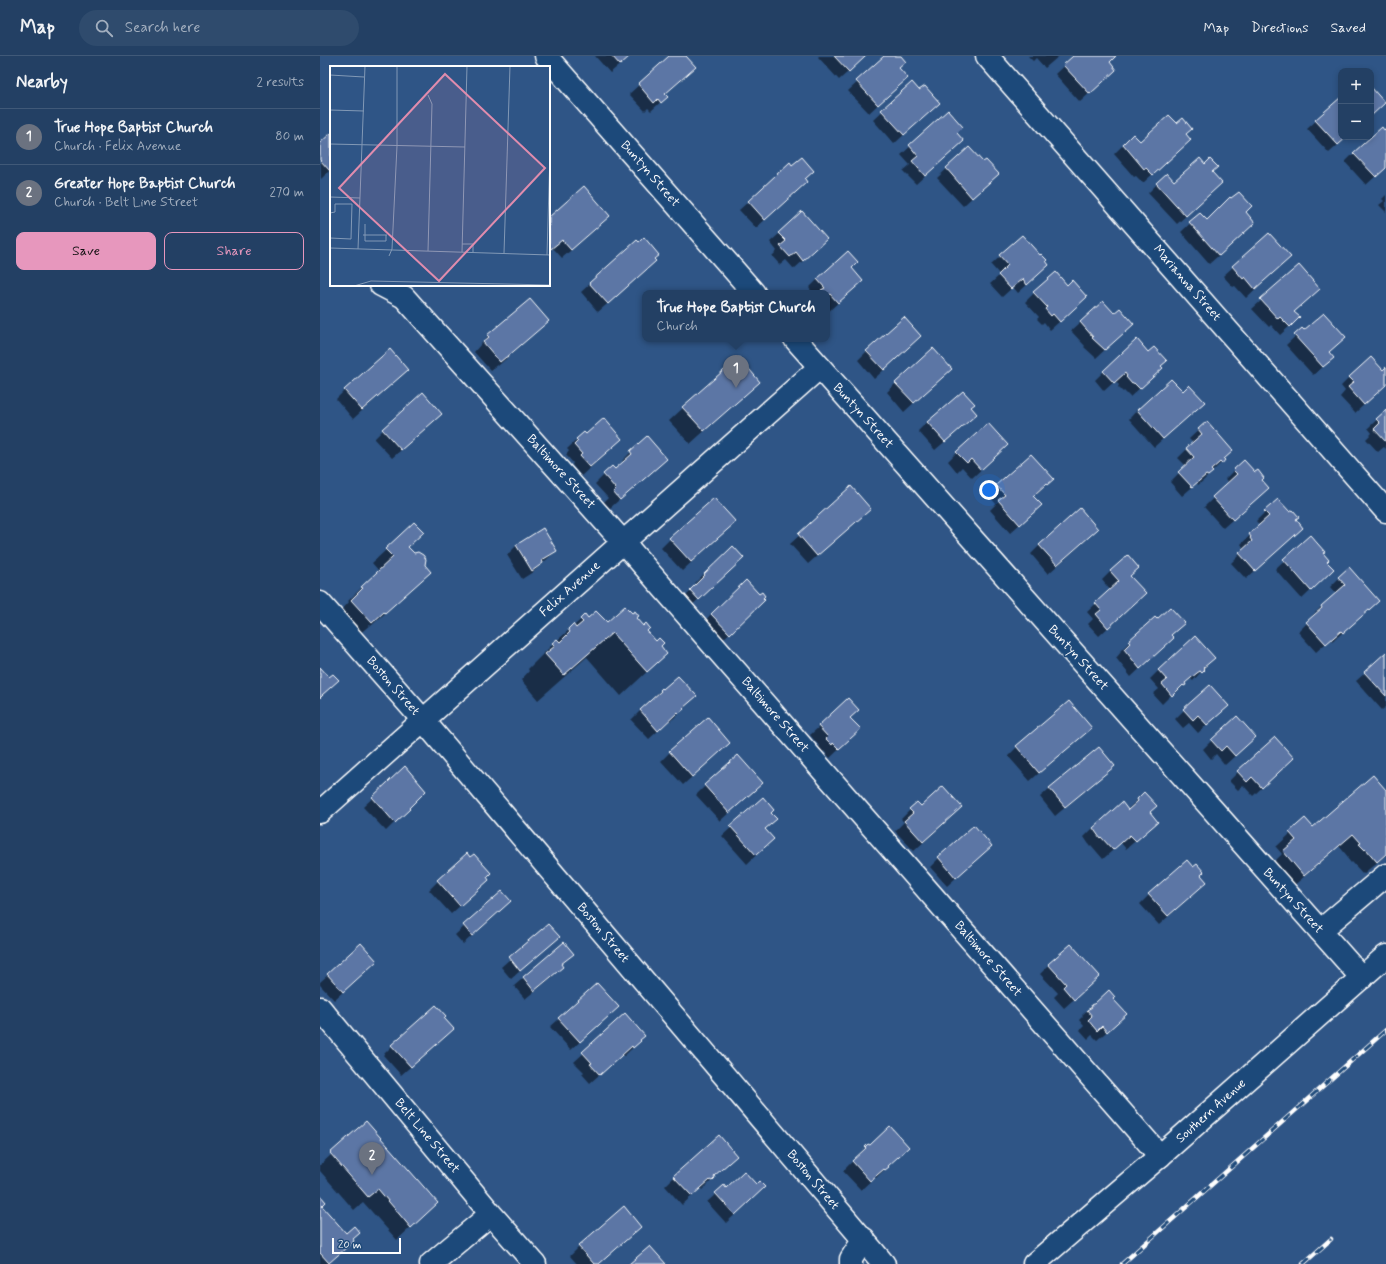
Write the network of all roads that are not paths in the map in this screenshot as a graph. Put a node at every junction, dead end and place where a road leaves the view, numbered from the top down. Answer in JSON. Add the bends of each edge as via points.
{"nodes":[{"id":1,"x":546,"y":56,"type":"edge"},
{"id":2,"x":987,"y":56,"type":"edge"},
{"id":3,"x":383,"y":286,"type":"edge"},
{"id":4,"x":751,"y":290,"type":"edge"},
{"id":5,"x":798,"y":342,"type":"edge"},
{"id":6,"x":820,"y":368,"type":"junction"},
{"id":7,"x":1386,"y":511,"type":"edge"},
{"id":8,"x":624,"y":542,"type":"junction"},
{"id":9,"x":320,"y":603,"type":"edge"},
{"id":10,"x":423,"y":720,"type":"junction"},
{"id":11,"x":320,"y":812,"type":"edge"},
{"id":12,"x":1386,"y":875,"type":"edge"},
{"id":13,"x":1320,"y":931,"type":"junction"},
{"id":14,"x":1386,"y":956,"type":"edge"},
{"id":15,"x":1362,"y":978,"type":"junction"},
{"id":16,"x":320,"y":1008,"type":"edge"},
{"id":17,"x":1160,"y":1156,"type":"junction"},
{"id":18,"x":490,"y":1214,"type":"junction"},
{"id":19,"x":864,"y":1239,"type":"junction"},
{"id":20,"x":431,"y":1264,"type":"edge"},
{"id":21,"x":535,"y":1264,"type":"edge"},
{"id":22,"x":851,"y":1264,"type":"edge"},
{"id":23,"x":884,"y":1264,"type":"edge"},
{"id":24,"x":1034,"y":1264,"type":"edge"}],
"edges":[{"from":1,"to":4,"type":"street","name":"Buntyn Street"},
{"from":2,"to":7,"type":"street","name":"Marianna Street"},
{"from":3,"to":8,"type":"street","name":"Baltimore Street","via":[[404,297]]},
{"from":5,"to":6,"type":"street","name":"Buntyn Street"},
{"from":6,"to":8,"type":"street","name":"Felix Avenue"},
{"from":6,"to":13,"type":"street","name":"Buntyn Street"},
{"from":8,"to":10,"type":"street","name":"Felix Avenue"},
{"from":8,"to":17,"type":"street","name":"Baltimore Street"},
{"from":9,"to":10,"type":"street","name":"Boston Street"},
{"from":10,"to":11,"type":"street","name":"Felix Avenue"},
{"from":10,"to":19,"type":"street","name":"Boston Street"},
{"from":12,"to":13,"type":"street"},
{"from":13,"to":15,"type":"street","name":"Buntyn Street"},
{"from":14,"to":15,"type":"street","name":"Southern Avenue"},
{"from":15,"to":17,"type":"street","name":"Southern Avenue"},
{"from":16,"to":18,"type":"street","name":"Belt Line Street"},
{"from":17,"to":24,"type":"street","name":"Southern Avenue"},
{"from":18,"to":20,"type":"street"},
{"from":18,"to":21,"type":"street","name":"Belt Line Street"},
{"from":19,"to":22,"type":"street","via":[[851,1259]]},
{"from":19,"to":23,"type":"street","name":"Boston Street"}]}
